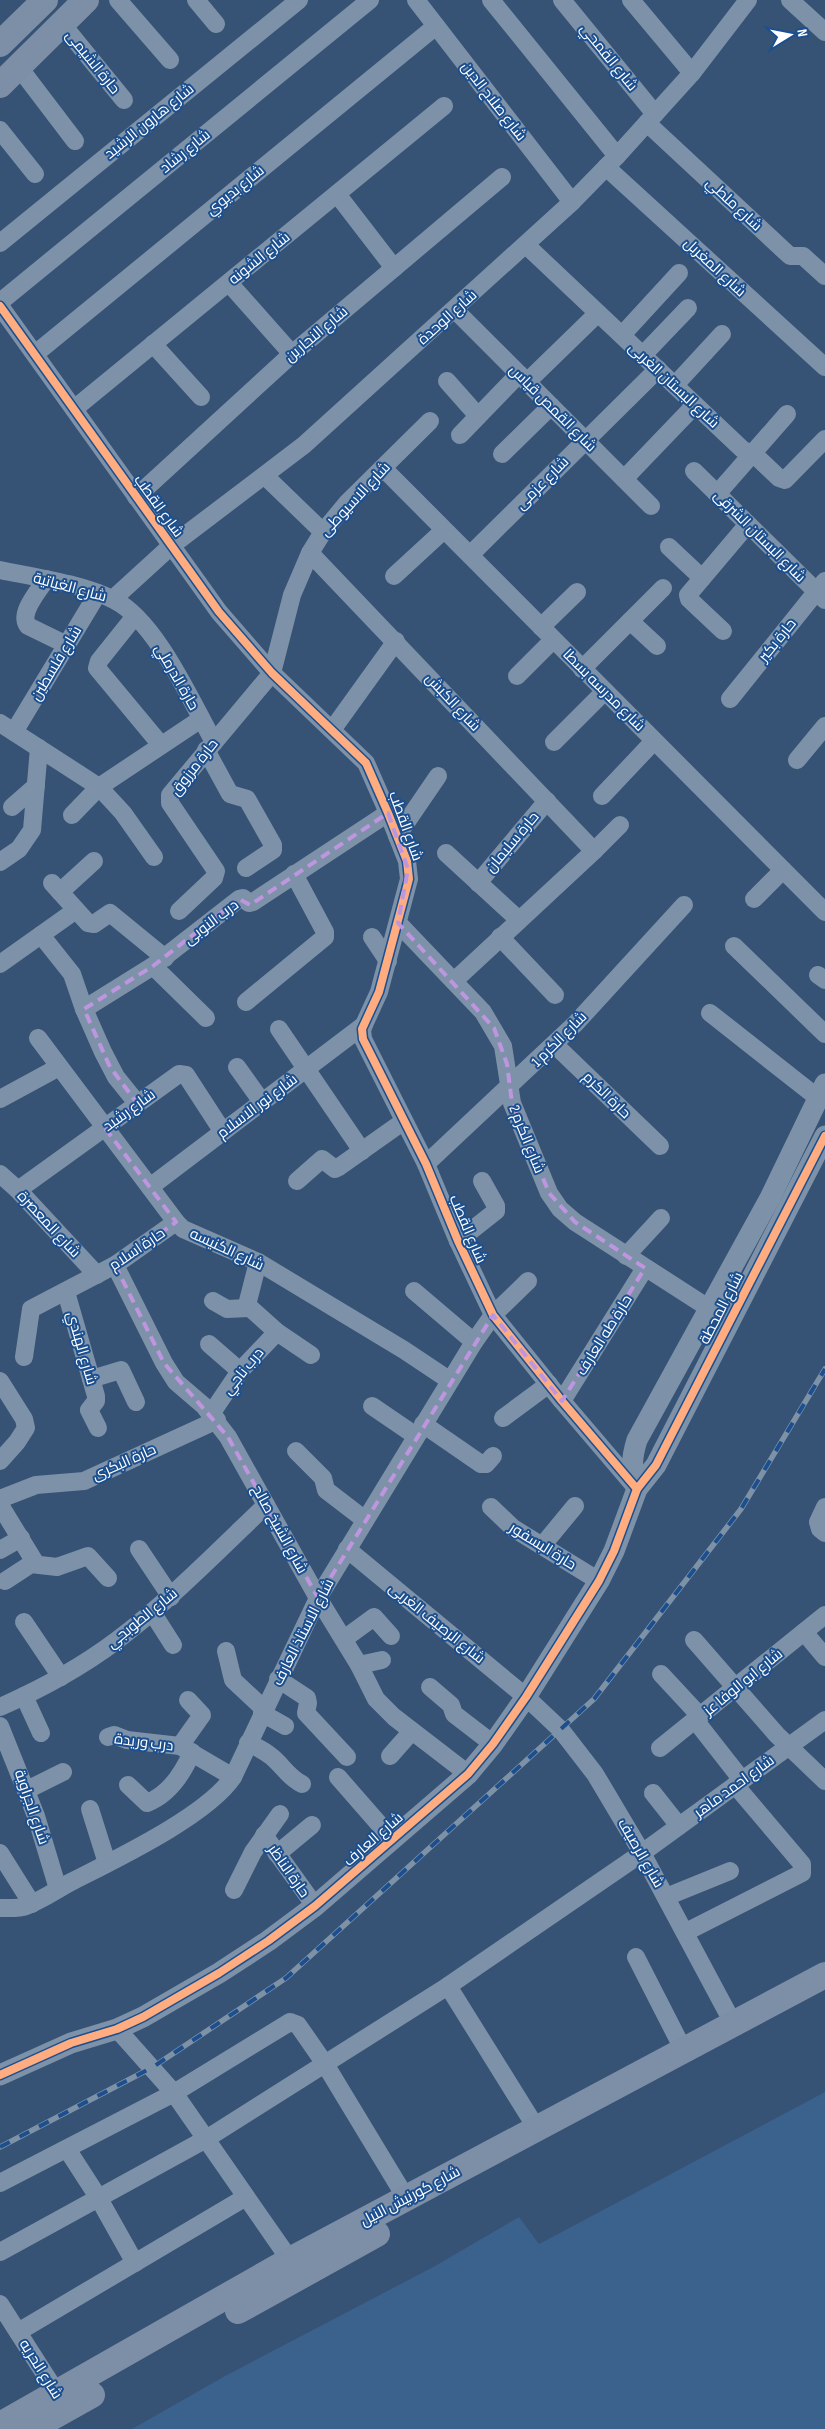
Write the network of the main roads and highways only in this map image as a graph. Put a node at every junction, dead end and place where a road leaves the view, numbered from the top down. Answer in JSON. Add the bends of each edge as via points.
{"nodes":[{"id":1,"x":45,"y":0,"type":"edge"},
{"id":2,"x":86,"y":0,"type":"edge"},
{"id":3,"x":0,"y":44,"type":"edge"},
{"id":4,"x":0,"y":84,"type":"edge"},
{"id":5,"x":825,"y":1975,"type":"edge"},
{"id":6,"x":825,"y":1993,"type":"edge"},
{"id":7,"x":62,"y":2401,"type":"junction"},
{"id":8,"x":0,"y":2425,"type":"edge"},
{"id":9,"x":31,"y":2429,"type":"edge"}],
"edges":[{"from":1,"to":3,"type":"main road"},
{"from":2,"to":4,"type":"main road"},
{"from":5,"to":7,"type":"main road","name":"شارع كورنيش النيل","via":[[290,2260]]},
{"from":6,"to":7,"type":"main road","name":"شارع كورنيش النيل"},
{"from":7,"to":8,"type":"main road","name":"شارع كورنيش النيل"},
{"from":7,"to":9,"type":"main road","name":"شارع كورنيش النيل"}]}
